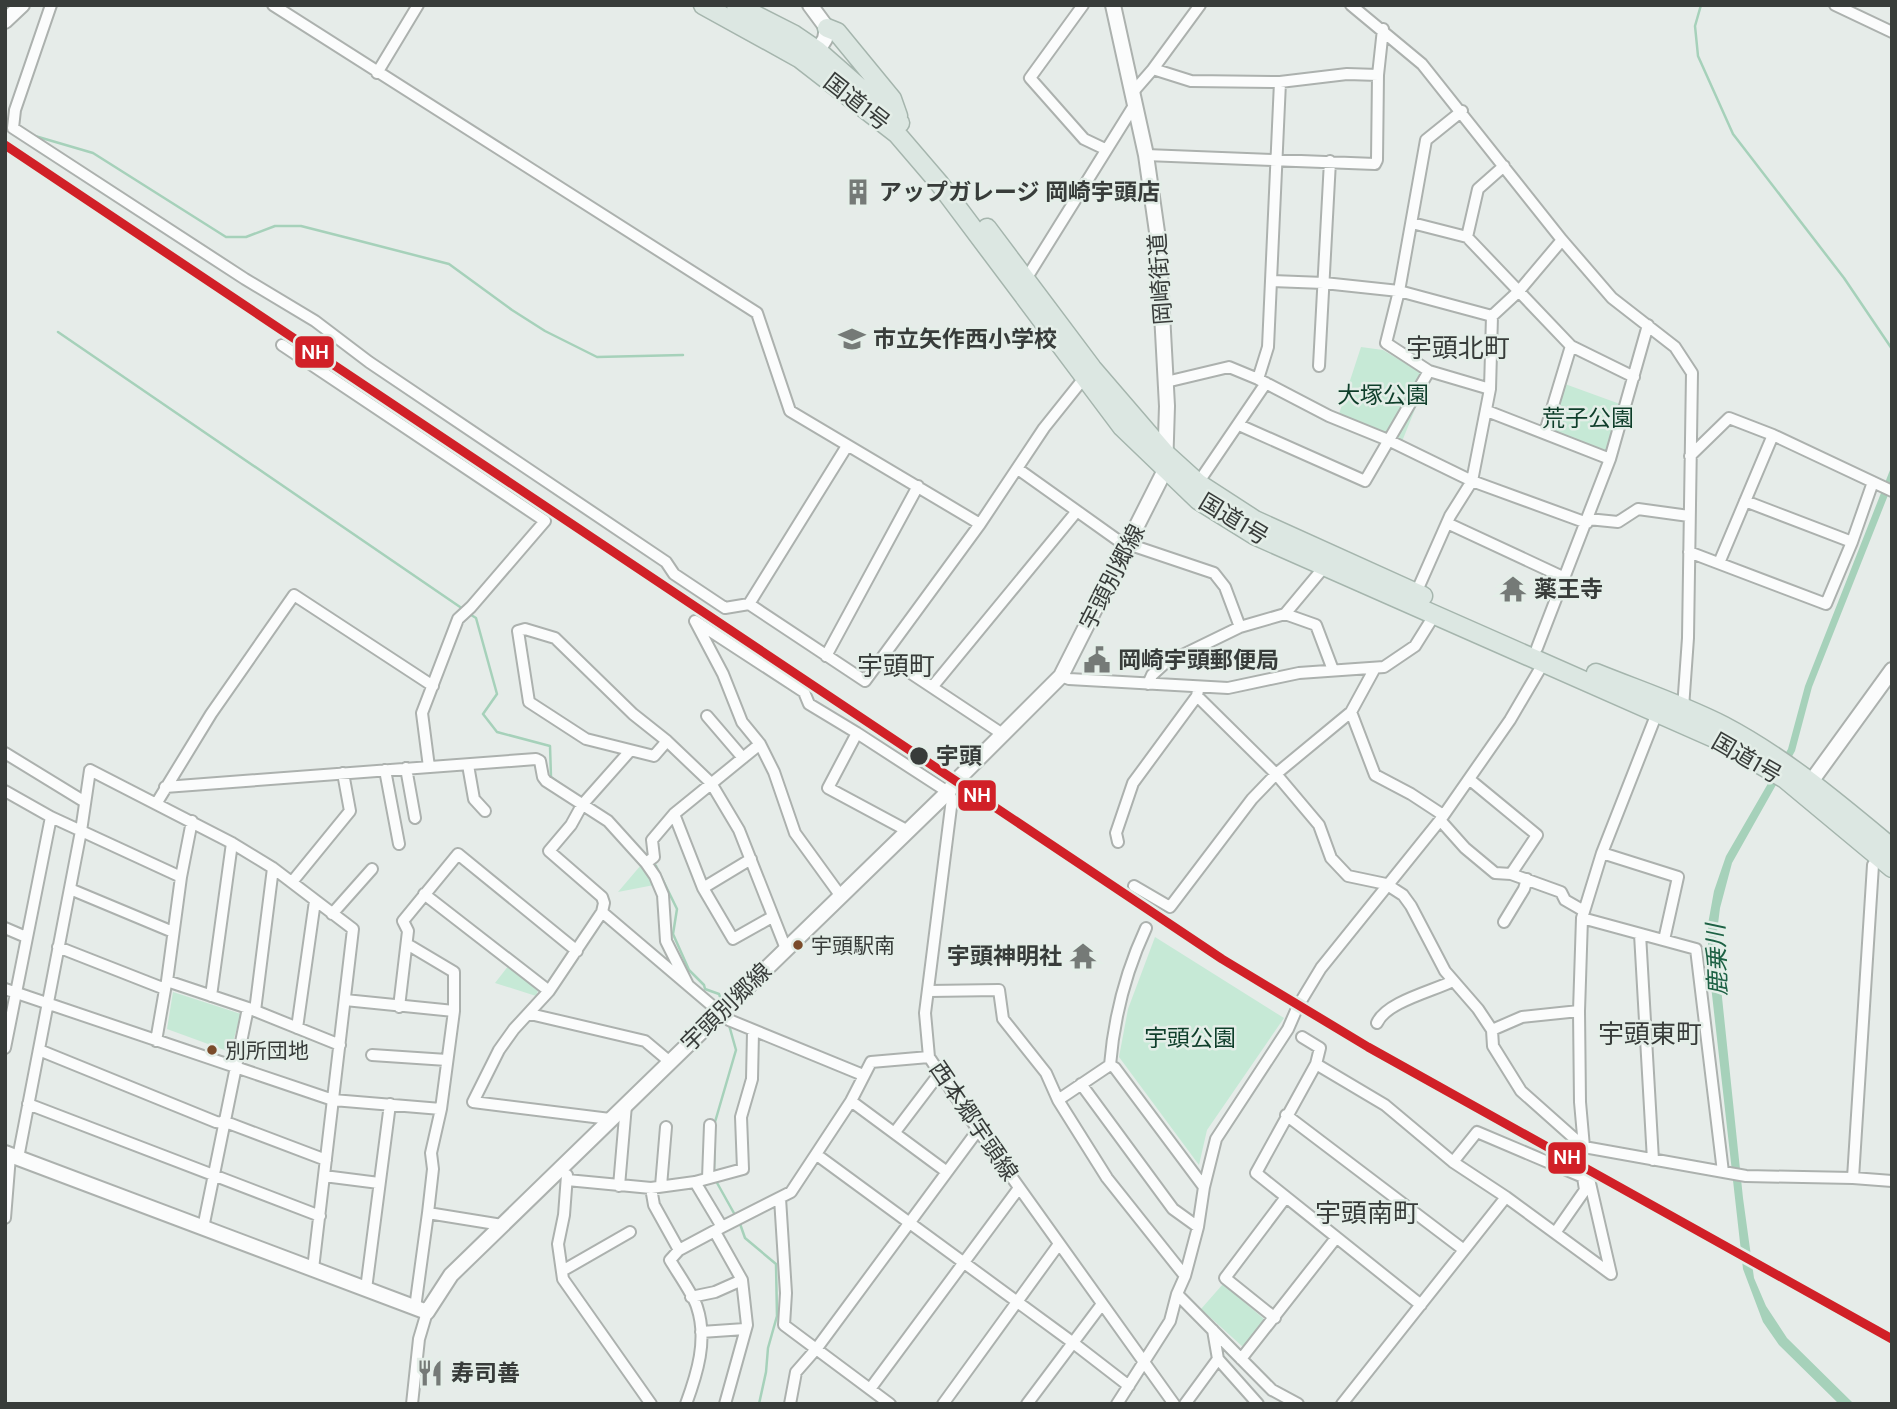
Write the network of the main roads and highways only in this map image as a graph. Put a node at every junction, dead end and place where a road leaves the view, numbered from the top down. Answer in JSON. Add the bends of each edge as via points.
{"nodes":[{"id":1,"x":703,"y":5,"type":"edge"},
{"id":2,"x":736,"y":5,"type":"edge"},
{"id":3,"x":827,"y":28,"type":"road end"},
{"id":4,"x":813,"y":58,"type":"junction"},
{"id":5,"x":901,"y":123,"type":"junction"},
{"id":6,"x":1165,"y":462,"type":"junction"},
{"id":7,"x":1541,"y":655,"type":"junction"},
{"id":8,"x":1770,"y":761,"type":"junction"},
{"id":9,"x":1887,"y":858,"type":"edge"}],
"edges":[{"from":1,"to":4,"type":"highway","name":"国道1号"},
{"from":2,"to":4,"type":"highway","name":"国道1号","via":[[793,34]]},
{"from":3,"to":5,"type":"highway","via":[[837,32],[892,99]]},
{"from":4,"to":5,"type":"highway","name":"国道1号","via":[[864,89]]},
{"from":4,"to":6,"type":"highway","name":"国道1号","via":[[897,134],[1122,427]]},
{"from":5,"to":6,"type":"highway","name":"国道1号","via":[[967,201]]},
{"from":6,"to":7,"type":"highway","name":"国道1号","via":[[1255,520]]},
{"from":6,"to":7,"type":"highway","name":"国道1号","via":[[1198,500],[1256,536]]},
{"from":7,"to":8,"type":"highway","name":"国道1号","via":[[1657,713]]},
{"from":7,"to":8,"type":"highway","name":"国道1号","via":[[1722,725]]},
{"from":8,"to":9,"type":"highway","name":"国道1号"}]}
